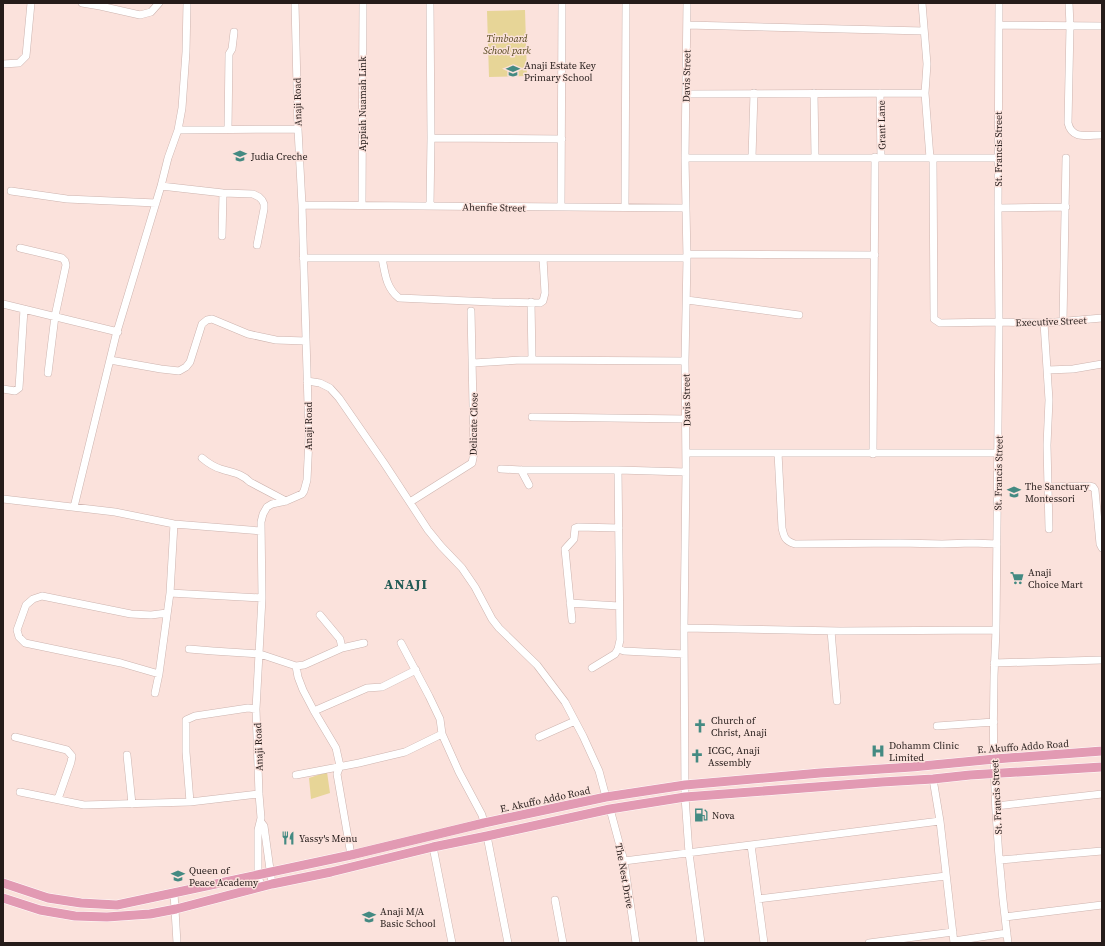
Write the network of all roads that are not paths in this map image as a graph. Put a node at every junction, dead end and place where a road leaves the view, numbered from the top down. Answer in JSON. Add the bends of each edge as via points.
{"nodes":[{"id":1,"x":30,"y":3,"type":"edge"},
{"id":2,"x":82,"y":3,"type":"edge"},
{"id":3,"x":159,"y":3,"type":"edge"},
{"id":4,"x":187,"y":3,"type":"edge"},
{"id":5,"x":295,"y":3,"type":"edge"},
{"id":6,"x":363,"y":3,"type":"edge"},
{"id":7,"x":430,"y":3,"type":"edge"},
{"id":8,"x":562,"y":3,"type":"edge"},
{"id":9,"x":626,"y":3,"type":"edge"},
{"id":10,"x":687,"y":3,"type":"edge"},
{"id":11,"x":922,"y":3,"type":"edge"},
{"id":12,"x":999,"y":3,"type":"edge"},
{"id":13,"x":1069,"y":3,"type":"edge"},
{"id":14,"x":101,"y":4,"type":"edge"},
{"id":15,"x":687,"y":25,"type":"junction"},
{"id":16,"x":999,"y":26,"type":"junction"},
{"id":17,"x":1070,"y":26,"type":"junction"},
{"id":18,"x":1102,"y":26,"type":"edge"},
{"id":19,"x":924,"y":31,"type":"junction"},
{"id":20,"x":234,"y":32,"type":"dead end"},
{"id":21,"x":3,"y":64,"type":"edge"},
{"id":22,"x":754,"y":93,"type":"junction"},
{"id":23,"x":814,"y":93,"type":"junction"},
{"id":24,"x":880,"y":93,"type":"junction"},
{"id":25,"x":925,"y":93,"type":"junction"},
{"id":26,"x":686,"y":94,"type":"junction"},
{"id":27,"x":228,"y":129,"type":"junction"},
{"id":28,"x":298,"y":129,"type":"junction"},
{"id":29,"x":178,"y":130,"type":"junction"},
{"id":30,"x":1102,"y":135,"type":"edge"},
{"id":31,"x":431,"y":138,"type":"junction"},
{"id":32,"x":562,"y":139,"type":"junction"},
{"id":33,"x":752,"y":157,"type":"junction"},
{"id":34,"x":815,"y":157,"type":"junction"},
{"id":35,"x":878,"y":157,"type":"junction"},
{"id":36,"x":685,"y":158,"type":"junction"},
{"id":37,"x":932,"y":158,"type":"junction"},
{"id":38,"x":999,"y":158,"type":"junction"},
{"id":39,"x":1066,"y":158,"type":"dead end"},
{"id":40,"x":161,"y":186,"type":"junction"},
{"id":41,"x":11,"y":191,"type":"dead end"},
{"id":42,"x":223,"y":193,"type":"junction"},
{"id":43,"x":156,"y":203,"type":"junction"},
{"id":44,"x":302,"y":205,"type":"junction"},
{"id":45,"x":362,"y":205,"type":"junction"},
{"id":46,"x":430,"y":206,"type":"junction"},
{"id":47,"x":561,"y":207,"type":"junction"},
{"id":48,"x":625,"y":207,"type":"junction"},
{"id":49,"x":1066,"y":207,"type":"junction"},
{"id":50,"x":685,"y":208,"type":"junction"},
{"id":51,"x":998,"y":208,"type":"junction"},
{"id":52,"x":222,"y":236,"type":"dead end"},
{"id":53,"x":256,"y":245,"type":"dead end"},
{"id":54,"x":20,"y":248,"type":"dead end"},
{"id":55,"x":875,"y":255,"type":"junction"},
{"id":56,"x":687,"y":256,"type":"junction"},
{"id":57,"x":303,"y":258,"type":"junction"},
{"id":58,"x":382,"y":258,"type":"junction"},
{"id":59,"x":543,"y":258,"type":"junction"},
{"id":60,"x":687,"y":300,"type":"junction"},
{"id":61,"x":531,"y":302,"type":"junction"},
{"id":62,"x":3,"y":304,"type":"edge"},
{"id":63,"x":24,"y":309,"type":"junction"},
{"id":64,"x":471,"y":311,"type":"dead end"},
{"id":65,"x":799,"y":315,"type":"dead end"},
{"id":66,"x":55,"y":316,"type":"junction"},
{"id":67,"x":1102,"y":318,"type":"edge"},
{"id":68,"x":999,"y":322,"type":"junction"},
{"id":69,"x":1063,"y":322,"type":"junction"},
{"id":70,"x":1044,"y":323,"type":"junction"},
{"id":71,"x":118,"y":332,"type":"junction"},
{"id":72,"x":306,"y":341,"type":"junction"},
{"id":73,"x":110,"y":360,"type":"junction"},
{"id":74,"x":532,"y":360,"type":"junction"},
{"id":75,"x":685,"y":361,"type":"junction"},
{"id":76,"x":472,"y":362,"type":"junction"},
{"id":77,"x":1102,"y":364,"type":"edge"},
{"id":78,"x":1048,"y":370,"type":"junction"},
{"id":79,"x":48,"y":373,"type":"dead end"},
{"id":80,"x":307,"y":381,"type":"junction"},
{"id":81,"x":3,"y":389,"type":"edge"},
{"id":82,"x":532,"y":417,"type":"dead end"},
{"id":83,"x":686,"y":419,"type":"junction"},
{"id":84,"x":686,"y":453,"type":"junction"},
{"id":85,"x":778,"y":453,"type":"junction"},
{"id":86,"x":998,"y":453,"type":"junction"},
{"id":87,"x":873,"y":454,"type":"junction"},
{"id":88,"x":202,"y":458,"type":"dead end"},
{"id":89,"x":501,"y":469,"type":"dead end"},
{"id":90,"x":521,"y":470,"type":"junction"},
{"id":91,"x":618,"y":470,"type":"junction"},
{"id":92,"x":686,"y":472,"type":"junction"},
{"id":93,"x":529,"y":485,"type":"dead end"},
{"id":94,"x":1048,"y":487,"type":"junction"},
{"id":95,"x":3,"y":499,"type":"edge"},
{"id":96,"x":286,"y":501,"type":"junction"},
{"id":97,"x":1099,"y":501,"type":"edge"},
{"id":98,"x":410,"y":502,"type":"junction"},
{"id":99,"x":74,"y":507,"type":"junction"},
{"id":100,"x":174,"y":524,"type":"junction"},
{"id":101,"x":619,"y":528,"type":"junction"},
{"id":102,"x":1049,"y":529,"type":"dead end"},
{"id":103,"x":261,"y":531,"type":"junction"},
{"id":104,"x":997,"y":544,"type":"junction"},
{"id":105,"x":1102,"y":548,"type":"edge"},
{"id":106,"x":170,"y":593,"type":"junction"},
{"id":107,"x":262,"y":598,"type":"junction"},
{"id":108,"x":570,"y":603,"type":"junction"},
{"id":109,"x":619,"y":606,"type":"junction"},
{"id":110,"x":167,"y":613,"type":"junction"},
{"id":111,"x":320,"y":615,"type":"dead end"},
{"id":112,"x":572,"y":620,"type":"dead end"},
{"id":113,"x":684,"y":628,"type":"junction"},
{"id":114,"x":996,"y":630,"type":"junction"},
{"id":115,"x":831,"y":631,"type":"junction"},
{"id":116,"x":364,"y":643,"type":"dead end"},
{"id":117,"x":401,"y":643,"type":"dead end"},
{"id":118,"x":342,"y":648,"type":"junction"},
{"id":119,"x":189,"y":649,"type":"dead end"},
{"id":120,"x":618,"y":649,"type":"junction"},
{"id":121,"x":260,"y":654,"type":"junction"},
{"id":122,"x":684,"y":654,"type":"junction"},
{"id":123,"x":1102,"y":660,"type":"edge"},
{"id":124,"x":994,"y":663,"type":"junction"},
{"id":125,"x":296,"y":666,"type":"junction"},
{"id":126,"x":592,"y":668,"type":"dead end"},
{"id":127,"x":416,"y":670,"type":"junction"},
{"id":128,"x":159,"y":674,"type":"junction"},
{"id":129,"x":155,"y":693,"type":"dead end"},
{"id":130,"x":838,"y":701,"type":"dead end"},
{"id":131,"x":256,"y":709,"type":"junction"},
{"id":132,"x":314,"y":711,"type":"junction"},
{"id":133,"x":575,"y":721,"type":"junction"},
{"id":134,"x":994,"y":722,"type":"junction"},
{"id":135,"x":937,"y":726,"type":"dead end"},
{"id":136,"x":442,"y":734,"type":"junction"},
{"id":137,"x":15,"y":737,"type":"dead end"},
{"id":138,"x":539,"y":737,"type":"dead end"},
{"id":139,"x":1102,"y":751,"type":"edge"},
{"id":140,"x":127,"y":755,"type":"dead end"},
{"id":141,"x":995,"y":759,"type":"junction"},
{"id":142,"x":340,"y":766,"type":"junction"},
{"id":143,"x":1102,"y":767,"type":"edge"},
{"id":144,"x":995,"y":774,"type":"junction"},
{"id":145,"x":296,"y":775,"type":"dead end"},
{"id":146,"x":933,"y":779,"type":"junction"},
{"id":147,"x":685,"y":785,"type":"junction"},
{"id":148,"x":20,"y":792,"type":"dead end"},
{"id":149,"x":259,"y":794,"type":"junction"},
{"id":150,"x":1102,"y":794,"type":"edge"},
{"id":151,"x":606,"y":797,"type":"junction"},
{"id":152,"x":685,"y":798,"type":"junction"},
{"id":153,"x":58,"y":800,"type":"junction"},
{"id":154,"x":190,"y":802,"type":"junction"},
{"id":155,"x":132,"y":804,"type":"junction"},
{"id":156,"x":996,"y":806,"type":"junction"},
{"id":157,"x":610,"y":809,"type":"junction"},
{"id":158,"x":940,"y":821,"type":"junction"},
{"id":159,"x":261,"y":822,"type":"junction"},
{"id":160,"x":484,"y":823,"type":"junction"},
{"id":161,"x":487,"y":836,"type":"junction"},
{"id":162,"x":751,"y":845,"type":"junction"},
{"id":163,"x":433,"y":847,"type":"junction"},
{"id":164,"x":1102,"y":851,"type":"edge"},
{"id":165,"x":689,"y":853,"type":"junction"},
{"id":166,"x":351,"y":855,"type":"junction"},
{"id":167,"x":1000,"y":860,"type":"junction"},
{"id":168,"x":624,"y":861,"type":"junction"},
{"id":169,"x":271,"y":872,"type":"junction"},
{"id":170,"x":258,"y":875,"type":"junction"},
{"id":171,"x":946,"y":876,"type":"junction"},
{"id":172,"x":3,"y":883,"type":"edge"},
{"id":173,"x":272,"y":884,"type":"junction"},
{"id":174,"x":260,"y":887,"type":"junction"},
{"id":175,"x":174,"y":893,"type":"junction"},
{"id":176,"x":3,"y":898,"type":"edge"},
{"id":177,"x":758,"y":899,"type":"junction"},
{"id":178,"x":555,"y":900,"type":"dead end"},
{"id":179,"x":1102,"y":905,"type":"edge"},
{"id":180,"x":176,"y":909,"type":"junction"},
{"id":181,"x":1005,"y":917,"type":"junction"},
{"id":182,"x":953,"y":932,"type":"junction"},
{"id":183,"x":1007,"y":933,"type":"junction"},
{"id":184,"x":954,"y":942,"type":"edge"},
{"id":185,"x":177,"y":943,"type":"edge"},
{"id":186,"x":452,"y":943,"type":"edge"},
{"id":187,"x":508,"y":943,"type":"edge"},
{"id":188,"x":563,"y":943,"type":"edge"},
{"id":189,"x":636,"y":943,"type":"edge"},
{"id":190,"x":701,"y":943,"type":"edge"},
{"id":191,"x":764,"y":943,"type":"edge"},
{"id":192,"x":869,"y":943,"type":"edge"},
{"id":193,"x":1008,"y":943,"type":"edge"}],
"edges":[{"from":1,"to":21,"type":"street","via":[[26,56],[19,63]]},
{"from":2,"to":14,"type":"street"},
{"from":3,"to":14,"type":"street","via":[[151,12],[140,15]]},
{"from":4,"to":29,"type":"street","via":[[186,52]]},
{"from":5,"to":28,"type":"street","name":"Anaji Road"},
{"from":6,"to":45,"type":"street","name":"Appiah Nuamah Link"},
{"from":7,"to":31,"type":"street"},
{"from":8,"to":32,"type":"street"},
{"from":9,"to":48,"type":"street"},
{"from":10,"to":15,"type":"street","name":"Davis Street"},
{"from":11,"to":19,"type":"street"},
{"from":12,"to":16,"type":"street","name":"St. Francis Street"},
{"from":13,"to":17,"type":"street"},
{"from":15,"to":19,"type":"street"},
{"from":15,"to":26,"type":"street","name":"Davis Street"},
{"from":16,"to":17,"type":"street"},
{"from":16,"to":38,"type":"street","name":"St. Francis Street"},
{"from":17,"to":18,"type":"street"},
{"from":17,"to":30,"type":"street","via":[[1069,128],[1078,135]]},
{"from":19,"to":25,"type":"street","via":[[927,64]]},
{"from":20,"to":27,"type":"street","via":[[232,50],[229,54]]},
{"from":22,"to":23,"type":"street"},
{"from":22,"to":26,"type":"street"},
{"from":22,"to":33,"type":"street"},
{"from":23,"to":24,"type":"street"},
{"from":23,"to":34,"type":"street"},
{"from":24,"to":25,"type":"street"},
{"from":24,"to":35,"type":"street","name":"Grant Lane"},
{"from":25,"to":37,"type":"street"},
{"from":26,"to":36,"type":"street","name":"Davis Street"},
{"from":27,"to":28,"type":"street"},
{"from":27,"to":29,"type":"street"},
{"from":28,"to":44,"type":"street","name":"Anaji Road"},
{"from":29,"to":40,"type":"street"},
{"from":31,"to":32,"type":"street"},
{"from":31,"to":46,"type":"street"},
{"from":32,"to":47,"type":"street"},
{"from":33,"to":34,"type":"street"},
{"from":33,"to":36,"type":"street"},
{"from":34,"to":35,"type":"street"},
{"from":35,"to":37,"type":"street"},
{"from":35,"to":55,"type":"street","name":"Grant Lane"},
{"from":36,"to":50,"type":"street","name":"Davis Street"},
{"from":37,"to":38,"type":"street"},
{"from":37,"to":68,"type":"street","name":"Executive Street","via":[[934,319],[940,323]]},
{"from":38,"to":51,"type":"street","name":"St. Francis Street"},
{"from":39,"to":49,"type":"street"},
{"from":40,"to":42,"type":"street"},
{"from":40,"to":43,"type":"street"},
{"from":41,"to":43,"type":"street","via":[[67,199]]},
{"from":42,"to":52,"type":"street"},
{"from":42,"to":53,"type":"street","via":[[253,194],[262,200],[264,210]]},
{"from":43,"to":71,"type":"street"},
{"from":44,"to":45,"type":"street","name":"Ahenfie Street"},
{"from":44,"to":57,"type":"street","name":"Anaji Road"},
{"from":45,"to":46,"type":"street","name":"Ahenfie Street"},
{"from":46,"to":47,"type":"street","name":"Ahenfie Street"},
{"from":47,"to":48,"type":"street","name":"Ahenfie Street"},
{"from":48,"to":50,"type":"street","name":"Ahenfie Street"},
{"from":49,"to":51,"type":"street"},
{"from":49,"to":69,"type":"street"},
{"from":50,"to":56,"type":"street","name":"Davis Street"},
{"from":51,"to":68,"type":"street","name":"St. Francis Street"},
{"from":54,"to":66,"type":"street","via":[[62,258],[65,261]]},
{"from":55,"to":56,"type":"street"},
{"from":55,"to":87,"type":"street","name":"Grant Lane"},
{"from":56,"to":59,"type":"street"},
{"from":56,"to":60,"type":"street","name":"Davis Street"},
{"from":57,"to":58,"type":"street"},
{"from":57,"to":72,"type":"street","name":"Anaji Road"},
{"from":58,"to":59,"type":"street"},
{"from":58,"to":61,"type":"street","via":[[386,281],[392,293],[399,298]]},
{"from":59,"to":61,"type":"street","via":[[543,301]]},
{"from":60,"to":65,"type":"street"},
{"from":60,"to":75,"type":"street","name":"Davis Street"},
{"from":61,"to":74,"type":"street"},
{"from":62,"to":63,"type":"street"},
{"from":63,"to":66,"type":"street"},
{"from":63,"to":81,"type":"street","via":[[19,388],[15,391]]},
{"from":64,"to":76,"type":"street","name":"Delicate Close"},
{"from":66,"to":71,"type":"street"},
{"from":66,"to":79,"type":"street"},
{"from":67,"to":69,"type":"street","name":"Executive Street"},
{"from":68,"to":70,"type":"street","name":"Executive Street"},
{"from":68,"to":86,"type":"street","name":"St. Francis Street"},
{"from":69,"to":70,"type":"street","name":"Executive Street"},
{"from":70,"to":78,"type":"street"},
{"from":71,"to":73,"type":"street"},
{"from":72,"to":73,"type":"street","via":[[276,340],[248,334],[212,319],[202,324],[190,362],[179,371]]},
{"from":72,"to":80,"type":"street","name":"Anaji Road"},
{"from":73,"to":99,"type":"street"},
{"from":74,"to":75,"type":"street"},
{"from":74,"to":76,"type":"street"},
{"from":75,"to":83,"type":"street","name":"Davis Street"},
{"from":76,"to":98,"type":"street","name":"Delicate Close","via":[[472,463]]},
{"from":77,"to":78,"type":"street"},
{"from":78,"to":94,"type":"street"},
{"from":80,"to":96,"type":"street","name":"Anaji Road","via":[[307,480],[302,494]]},
{"from":80,"to":98,"type":"street","via":[[330,388],[339,398]]},
{"from":82,"to":83,"type":"street"},
{"from":83,"to":84,"type":"street","name":"Davis Street"},
{"from":84,"to":85,"type":"street"},
{"from":84,"to":92,"type":"street","name":"Davis Street"},
{"from":85,"to":87,"type":"street"},
{"from":85,"to":104,"type":"street","via":[[782,528],[788,542]]},
{"from":86,"to":87,"type":"street"},
{"from":86,"to":104,"type":"street","name":"St. Francis Street"},
{"from":88,"to":96,"type":"street","via":[[215,467],[245,477]]},
{"from":89,"to":90,"type":"street"},
{"from":90,"to":91,"type":"street"},
{"from":90,"to":93,"type":"street"},
{"from":91,"to":92,"type":"street"},
{"from":91,"to":101,"type":"street"},
{"from":92,"to":113,"type":"street","name":"Davis Street"},
{"from":94,"to":97,"type":"street","via":[[1093,487]]},
{"from":94,"to":102,"type":"street"},
{"from":95,"to":99,"type":"street"},
{"from":96,"to":103,"type":"street","name":"Anaji Road","via":[[267,507],[261,522]]},
{"from":97,"to":105,"type":"street"},
{"from":98,"to":133,"type":"street","via":[[428,530],[462,568],[492,619],[537,665],[565,702]]},
{"from":99,"to":100,"type":"street"},
{"from":100,"to":103,"type":"street"},
{"from":100,"to":106,"type":"street"},
{"from":101,"to":108,"type":"street","via":[[575,528],[574,539],[565,549]]},
{"from":101,"to":109,"type":"street"},
{"from":103,"to":107,"type":"street","name":"Anaji Road"},
{"from":104,"to":114,"type":"street","name":"St. Francis Street"},
{"from":106,"to":107,"type":"street"},
{"from":106,"to":110,"type":"street"},
{"from":107,"to":121,"type":"street","name":"Anaji Road"},
{"from":108,"to":109,"type":"street"},
{"from":108,"to":112,"type":"street"},
{"from":109,"to":120,"type":"street"},
{"from":110,"to":128,"type":"street"},
{"from":110,"to":128,"type":"street","via":[[131,614],[42,596],[26,605],[17,630],[25,643],[122,663]]},
{"from":111,"to":118,"type":"street","via":[[340,639]]},
{"from":113,"to":115,"type":"street"},
{"from":113,"to":122,"type":"street","name":"Davis Street"},
{"from":114,"to":115,"type":"street"},
{"from":114,"to":124,"type":"street","name":"St. Francis Street"},
{"from":115,"to":130,"type":"street"},
{"from":116,"to":118,"type":"street"},
{"from":117,"to":127,"type":"street"},
{"from":118,"to":125,"type":"street"},
{"from":119,"to":121,"type":"street"},
{"from":120,"to":122,"type":"street"},
{"from":120,"to":126,"type":"street","via":[[615,654]]},
{"from":121,"to":125,"type":"street"},
{"from":121,"to":131,"type":"street","name":"Anaji Road"},
{"from":122,"to":147,"type":"street","name":"Davis Street"},
{"from":123,"to":124,"type":"street"},
{"from":124,"to":134,"type":"street","name":"St. Francis Street"},
{"from":125,"to":132,"type":"street","via":[[303,690]]},
{"from":127,"to":132,"type":"street","via":[[382,687],[367,688]]},
{"from":127,"to":136,"type":"street","via":[[440,719]]},
{"from":128,"to":129,"type":"street"},
{"from":131,"to":149,"type":"street","name":"Anaji Road"},
{"from":131,"to":154,"type":"street","via":[[195,716],[186,720]]},
{"from":132,"to":142,"type":"street","via":[[336,748]]},
{"from":133,"to":138,"type":"street"},
{"from":133,"to":151,"type":"street","via":[[599,771]]},
{"from":134,"to":135,"type":"street"},
{"from":134,"to":141,"type":"street","name":"St. Francis Street"},
{"from":136,"to":142,"type":"street","via":[[405,752]]},
{"from":136,"to":160,"type":"street"},
{"from":137,"to":153,"type":"street","via":[[67,750],[72,756]]},
{"from":139,"to":141,"type":"main road","name":"E. Akuffo Addo Road"},
{"from":140,"to":155,"type":"street"},
{"from":141,"to":144,"type":"street","name":"St. Francis Street"},
{"from":141,"to":147,"type":"main road","name":"E. Akuffo Addo Road"},
{"from":142,"to":145,"type":"street"},
{"from":142,"to":166,"type":"street","via":[[337,774]]},
{"from":143,"to":144,"type":"main road"},
{"from":144,"to":146,"type":"main road"},
{"from":144,"to":156,"type":"street","name":"St. Francis Street"},
{"from":146,"to":152,"type":"main road"},
{"from":146,"to":158,"type":"street"},
{"from":147,"to":151,"type":"main road","name":"E. Akuffo Addo Road"},
{"from":147,"to":152,"type":"street","name":"Davis Street"},
{"from":148,"to":153,"type":"street"},
{"from":149,"to":154,"type":"street"},
{"from":149,"to":159,"type":"street","name":"Anaji Road"},
{"from":150,"to":156,"type":"street"},
{"from":151,"to":160,"type":"main road","name":"E. Akuffo Addo Road"},
{"from":152,"to":157,"type":"main road"},
{"from":152,"to":165,"type":"street","name":"Davis Street"},
{"from":153,"to":155,"type":"street","via":[[84,805]]},
{"from":154,"to":155,"type":"street"},
{"from":156,"to":167,"type":"street","name":"St. Francis Street"},
{"from":157,"to":161,"type":"main road"},
{"from":157,"to":168,"type":"street","name":"The Nest Drive"},
{"from":158,"to":162,"type":"street"},
{"from":158,"to":171,"type":"street"},
{"from":159,"to":169,"type":"street","name":"Anaji Road","via":[[264,826]]},
{"from":159,"to":170,"type":"street","name":"Anaji Road","via":[[258,830]]},
{"from":160,"to":166,"type":"main road","name":"E. Akuffo Addo Road"},
{"from":161,"to":163,"type":"main road"},
{"from":161,"to":187,"type":"street"},
{"from":162,"to":165,"type":"street"},
{"from":162,"to":177,"type":"street"},
{"from":163,"to":173,"type":"main road"},
{"from":163,"to":186,"type":"street"},
{"from":164,"to":167,"type":"street"},
{"from":165,"to":168,"type":"street"},
{"from":165,"to":190,"type":"street","name":"Davis Street"},
{"from":166,"to":169,"type":"main road","name":"E. Akuffo Addo Road"},
{"from":167,"to":181,"type":"street","name":"St. Francis Street"},
{"from":168,"to":189,"type":"street","name":"The Nest Drive"},
{"from":169,"to":170,"type":"main road","name":"E. Akuffo Addo Road"},
{"from":169,"to":173,"type":"street","name":"Anaji Road"},
{"from":170,"to":174,"type":"street","name":"Anaji Road"},
{"from":170,"to":175,"type":"main road","name":"E. Akuffo Addo Road"},
{"from":171,"to":177,"type":"street"},
{"from":171,"to":182,"type":"street"},
{"from":172,"to":175,"type":"main road","name":"E. Akuffo Addo Road","via":[[48,898],[118,905]]},
{"from":173,"to":174,"type":"main road"},
{"from":174,"to":180,"type":"main road"},
{"from":175,"to":180,"type":"street"},
{"from":176,"to":180,"type":"main road","via":[[40,910],[75,916],[107,917]]},
{"from":177,"to":191,"type":"street"},
{"from":178,"to":188,"type":"street"},
{"from":179,"to":181,"type":"street"},
{"from":180,"to":185,"type":"street"},
{"from":181,"to":183,"type":"street","name":"St. Francis Street"},
{"from":182,"to":184,"type":"street"},
{"from":182,"to":192,"type":"street"},
{"from":183,"to":184,"type":"street"},
{"from":183,"to":193,"type":"street","name":"St. Francis Street"}]}
